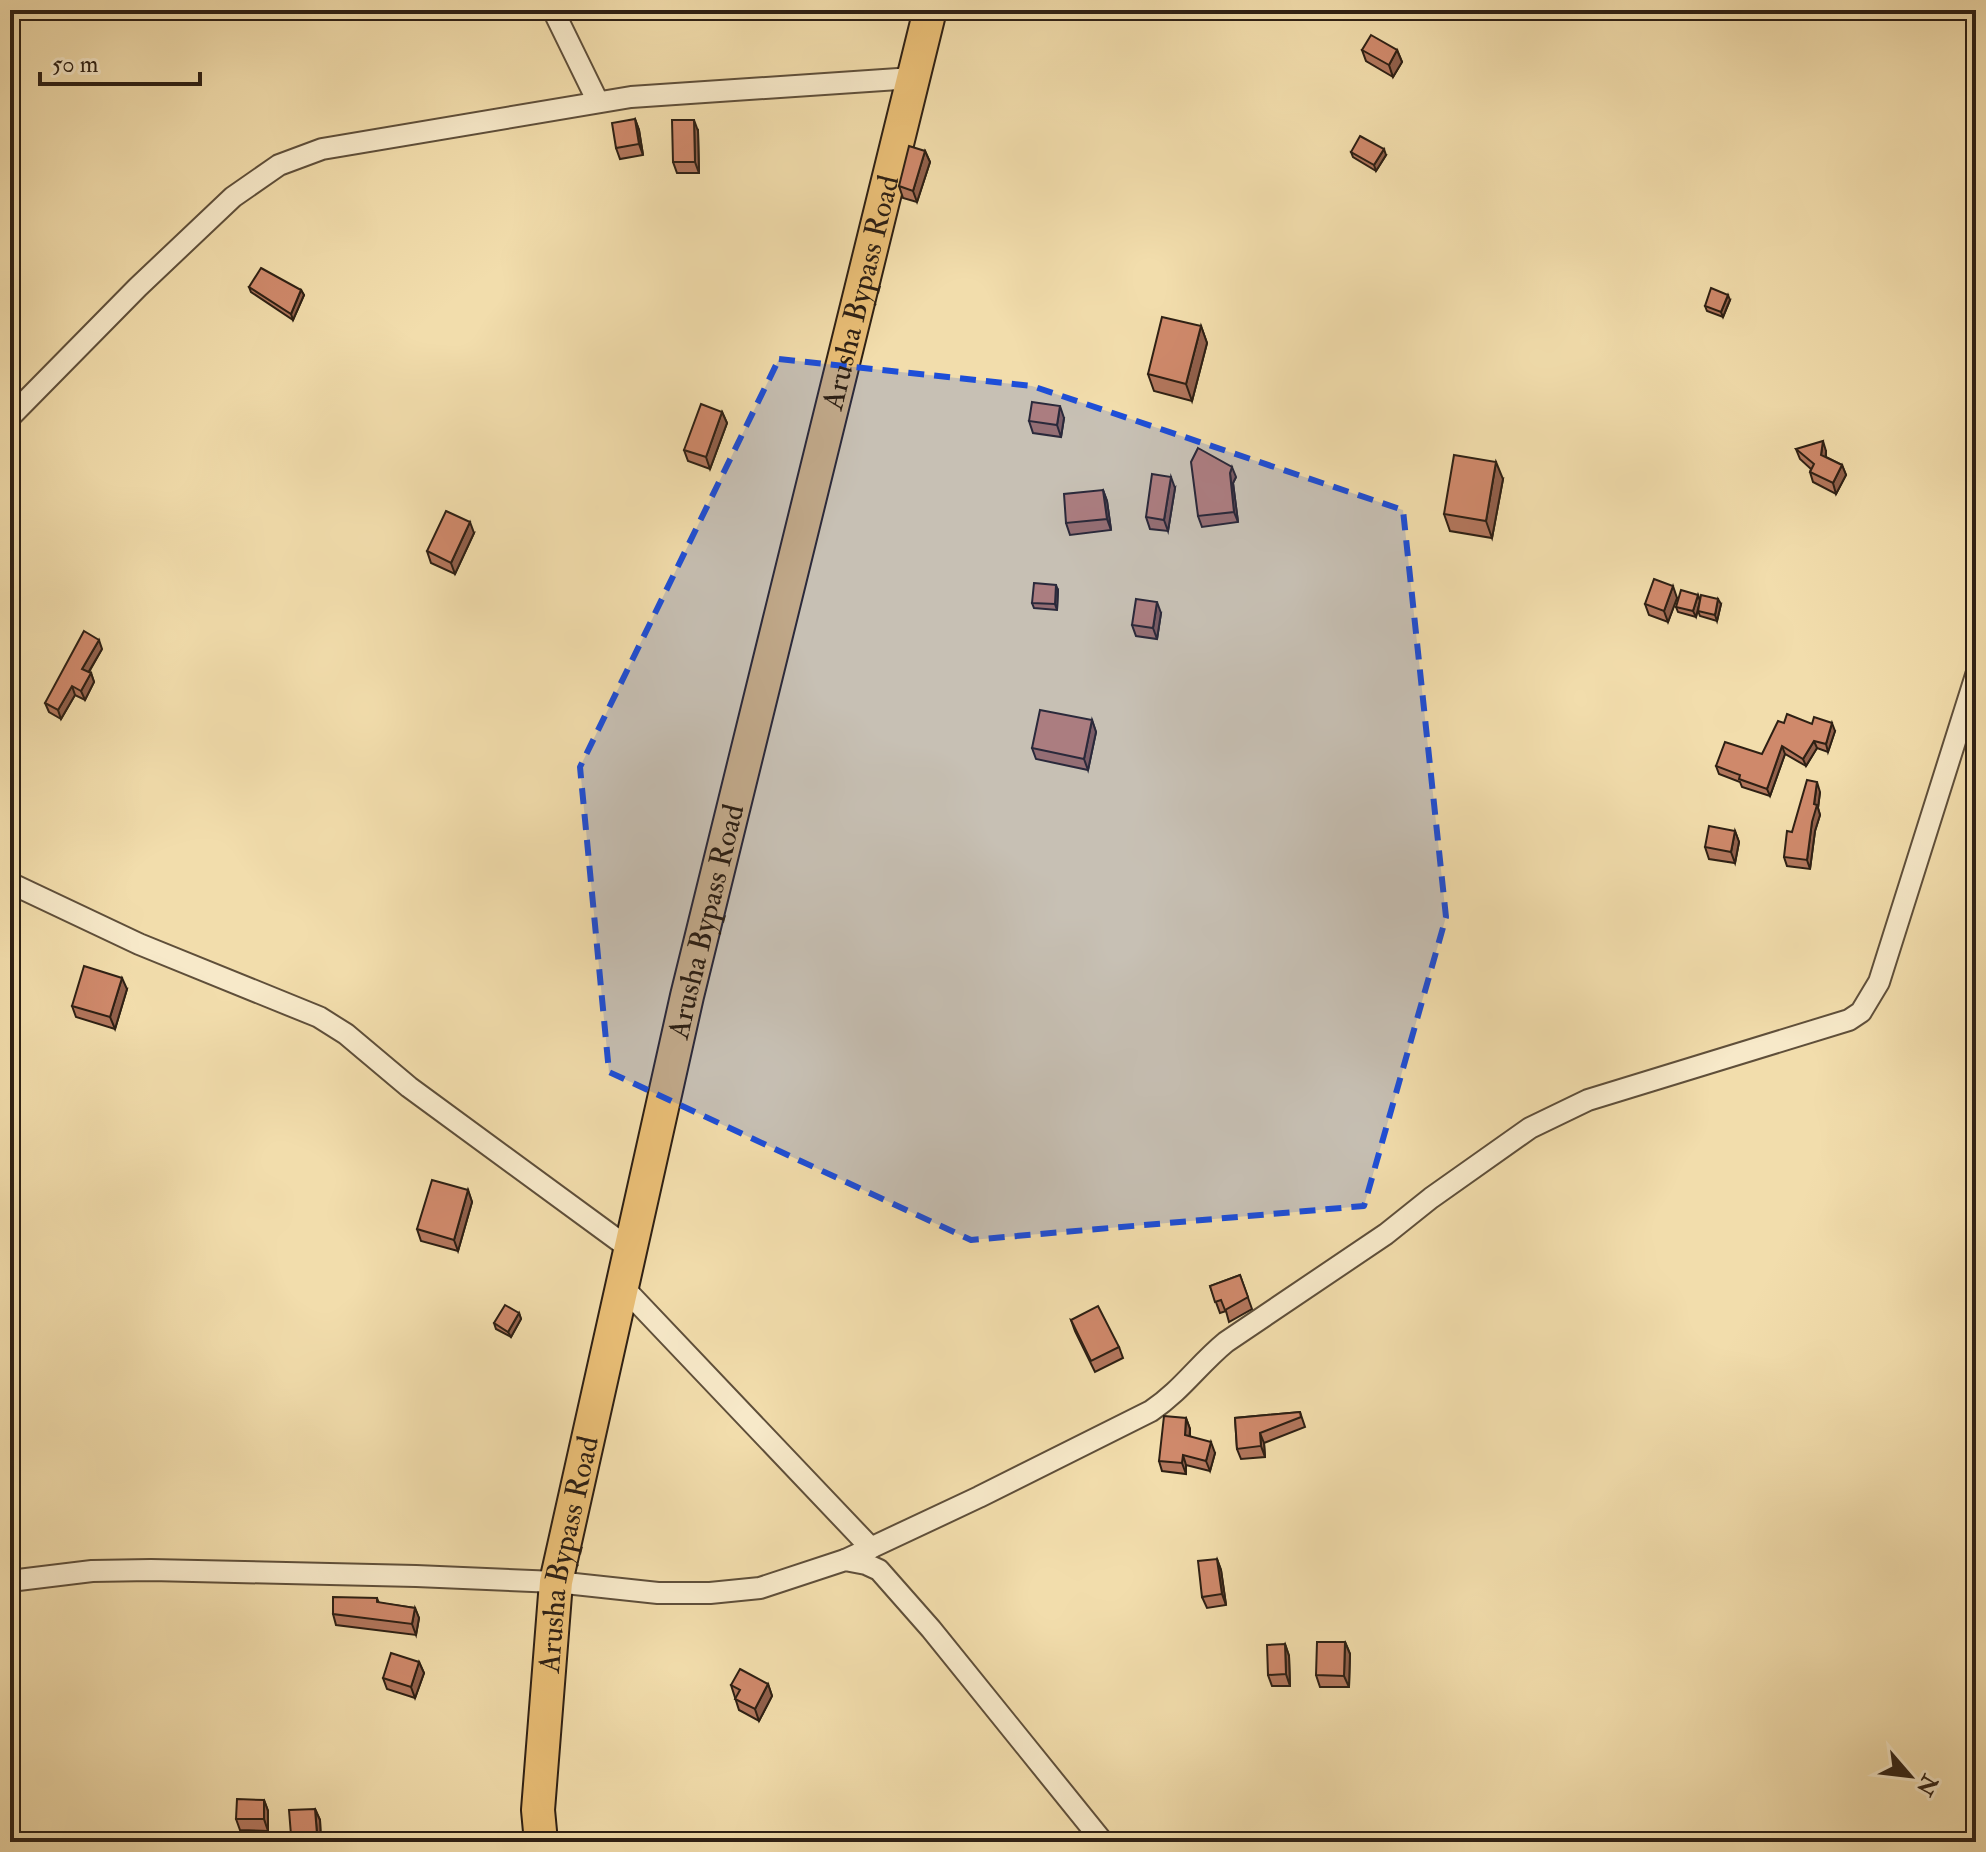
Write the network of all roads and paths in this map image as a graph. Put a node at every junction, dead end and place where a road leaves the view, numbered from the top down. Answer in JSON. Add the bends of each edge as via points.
{"nodes":[{"id":1,"x":553,"y":10,"type":"edge"},
{"id":2,"x":930,"y":10,"type":"edge"},
{"id":3,"x":913,"y":78,"type":"junction"},
{"id":4,"x":598,"y":102,"type":"junction"},
{"id":5,"x":10,"y":417,"type":"edge"},
{"id":6,"x":1976,"y":675,"type":"edge"},
{"id":7,"x":10,"y":883,"type":"edge"},
{"id":8,"x":630,"y":1249,"type":"junction"},
{"id":9,"x":622,"y":1286,"type":"junction"},
{"id":10,"x":871,"y":1548,"type":"junction"},
{"id":11,"x":845,"y":1560,"type":"junction"},
{"id":12,"x":10,"y":1581,"type":"edge"},
{"id":13,"x":556,"y":1582,"type":"junction"},
{"id":14,"x":541,"y":1842,"type":"edge"},
{"id":15,"x":1103,"y":1842,"type":"edge"}],
"edges":[{"from":1,"to":4,"type":"street"},
{"from":2,"to":3,"type":"main road","name":"Arusha Bypass Road"},
{"from":3,"to":4,"type":"street"},
{"from":3,"to":8,"type":"main road","name":"Arusha Bypass Road","via":[[687,996]]},
{"from":4,"to":5,"type":"street","via":[[322,149],[279,165],[233,197]]},
{"from":6,"to":10,"type":"street","via":[[1879,982],[1861,1012],[1588,1100],[1530,1128],[1226,1342],[1162,1404]]},
{"from":7,"to":8,"type":"street","via":[[139,944],[319,1017]]},
{"from":8,"to":9,"type":"main road","name":"Arusha Bypass Road"},
{"from":9,"to":10,"type":"street"},
{"from":9,"to":13,"type":"main road","name":"Arusha Bypass Road"},
{"from":10,"to":11,"type":"street"},
{"from":11,"to":13,"type":"street","via":[[760,1588],[710,1593]]},
{"from":11,"to":15,"type":"street","via":[[879,1570],[893,1585]]},
{"from":12,"to":13,"type":"street","via":[[151,1570]]},
{"from":13,"to":14,"type":"main road","name":"Arusha Bypass Road","via":[[538,1810]]}]}
